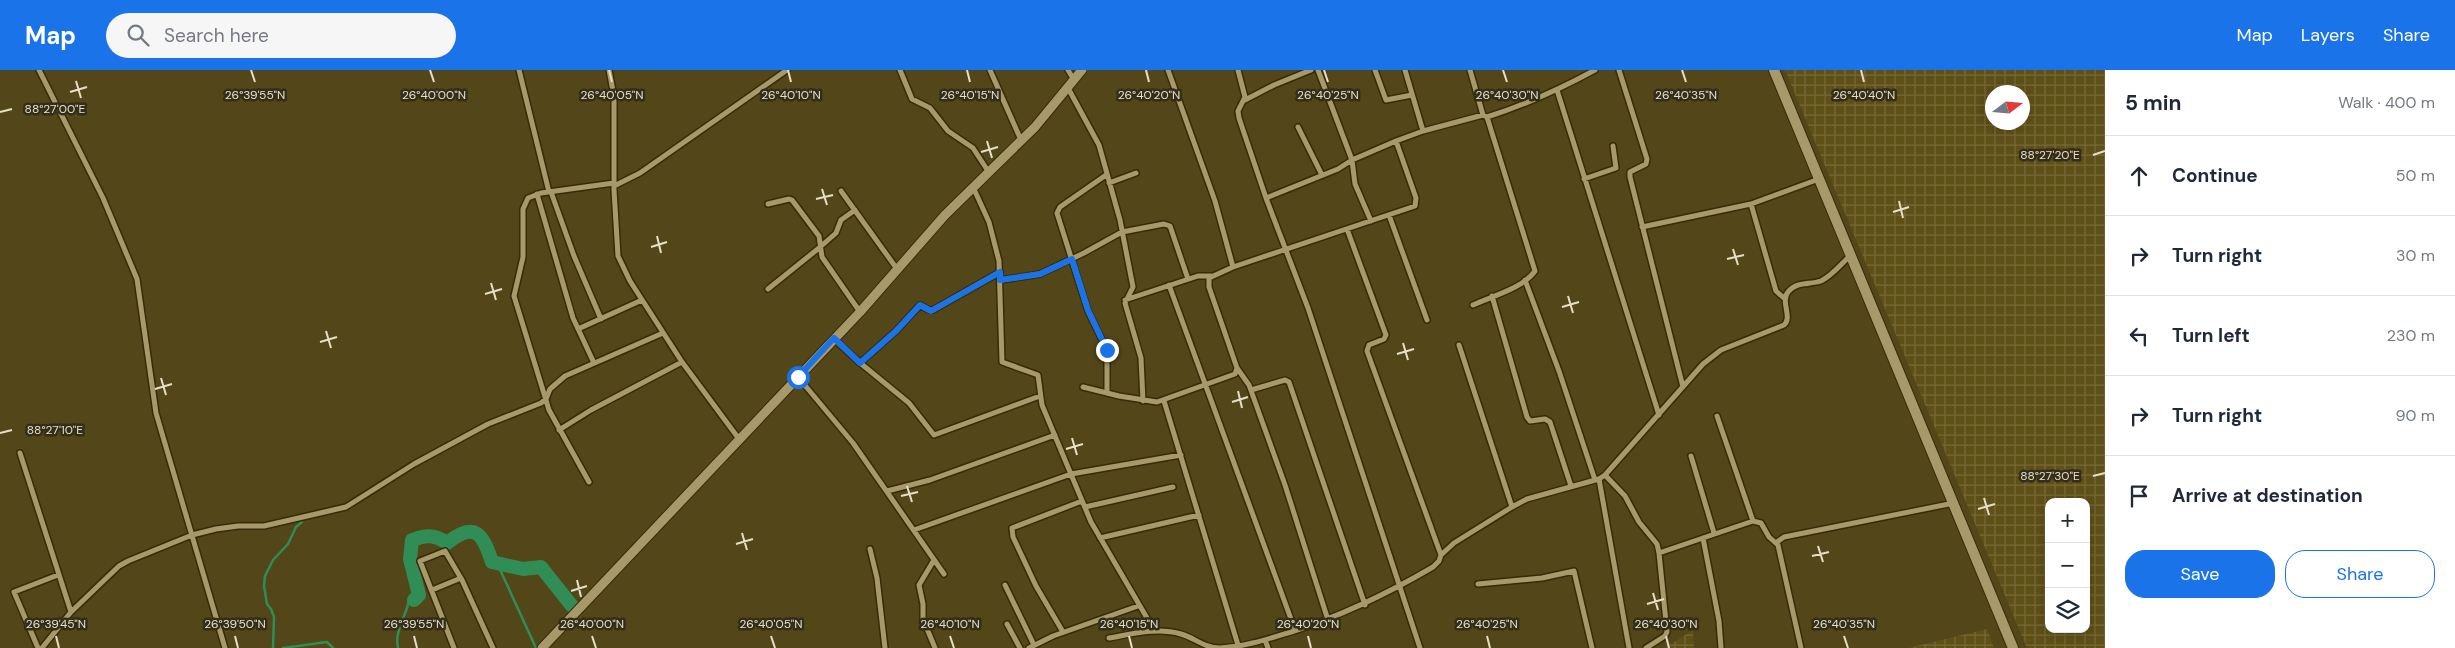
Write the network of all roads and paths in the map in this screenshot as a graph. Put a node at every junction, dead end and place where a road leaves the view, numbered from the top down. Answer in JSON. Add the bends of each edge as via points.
{"nodes":[{"id":1,"x":39,"y":70,"type":"edge"},
{"id":2,"x":519,"y":70,"type":"edge"},
{"id":3,"x":609,"y":70,"type":"edge"},
{"id":4,"x":787,"y":70,"type":"edge"},
{"id":5,"x":900,"y":70,"type":"edge"},
{"id":6,"x":990,"y":70,"type":"edge"},
{"id":7,"x":1068,"y":70,"type":"edge"},
{"id":8,"x":1082,"y":70,"type":"edge"},
{"id":9,"x":1168,"y":70,"type":"edge"},
{"id":10,"x":1238,"y":70,"type":"edge"},
{"id":11,"x":1311,"y":70,"type":"edge"},
{"id":12,"x":1318,"y":70,"type":"edge"},
{"id":13,"x":1376,"y":70,"type":"edge"},
{"id":14,"x":1405,"y":70,"type":"edge"},
{"id":15,"x":1470,"y":70,"type":"edge"},
{"id":16,"x":1595,"y":70,"type":"edge"},
{"id":17,"x":1619,"y":70,"type":"edge"},
{"id":18,"x":1774,"y":70,"type":"edge"},
{"id":19,"x":1071,"y":84,"type":"junction"},
{"id":20,"x":1557,"y":90,"type":"junction"},
{"id":21,"x":1412,"y":95,"type":"junction"},
{"id":22,"x":1245,"y":100,"type":"junction"},
{"id":23,"x":1485,"y":116,"type":"junction"},
{"id":24,"x":1298,"y":127,"type":"dead end"},
{"id":25,"x":1423,"y":131,"type":"junction"},
{"id":26,"x":1021,"y":140,"type":"junction"},
{"id":27,"x":1396,"y":141,"type":"junction"},
{"id":28,"x":1613,"y":146,"type":"dead end"},
{"id":29,"x":1352,"y":160,"type":"junction"},
{"id":30,"x":988,"y":171,"type":"junction"},
{"id":31,"x":1136,"y":174,"type":"dead end"},
{"id":32,"x":1106,"y":175,"type":"junction"},
{"id":33,"x":1322,"y":175,"type":"junction"},
{"id":34,"x":1584,"y":179,"type":"junction"},
{"id":35,"x":1819,"y":179,"type":"junction"},
{"id":36,"x":1109,"y":183,"type":"junction"},
{"id":37,"x":614,"y":184,"type":"junction"},
{"id":38,"x":973,"y":187,"type":"junction"},
{"id":39,"x":841,"y":191,"type":"dead end"},
{"id":40,"x":550,"y":192,"type":"junction"},
{"id":41,"x":537,"y":194,"type":"junction"},
{"id":42,"x":1266,"y":198,"type":"junction"},
{"id":43,"x":768,"y":204,"type":"dead end"},
{"id":44,"x":1751,"y":204,"type":"junction"},
{"id":45,"x":855,"y":210,"type":"junction"},
{"id":46,"x":1390,"y":215,"type":"junction"},
{"id":47,"x":1371,"y":221,"type":"junction"},
{"id":48,"x":1642,"y":227,"type":"junction"},
{"id":49,"x":1347,"y":229,"type":"junction"},
{"id":50,"x":1122,"y":232,"type":"junction"},
{"id":51,"x":820,"y":248,"type":"junction"},
{"id":52,"x":1287,"y":249,"type":"junction"},
{"id":53,"x":1852,"y":254,"type":"junction"},
{"id":54,"x":1072,"y":259,"type":"junction"},
{"id":55,"x":1233,"y":267,"type":"junction"},
{"id":56,"x":897,"y":269,"type":"junction"},
{"id":57,"x":1000,"y":272,"type":"junction"},
{"id":58,"x":1211,"y":276,"type":"junction"},
{"id":59,"x":1188,"y":279,"type":"junction"},
{"id":60,"x":1000,"y":280,"type":"junction"},
{"id":61,"x":1525,"y":280,"type":"junction"},
{"id":62,"x":1169,"y":284,"type":"junction"},
{"id":63,"x":768,"y":288,"type":"dead end"},
{"id":64,"x":1492,"y":296,"type":"junction"},
{"id":65,"x":1785,"y":298,"type":"junction"},
{"id":66,"x":642,"y":300,"type":"junction"},
{"id":67,"x":1125,"y":300,"type":"junction"},
{"id":68,"x":1472,"y":305,"type":"dead end"},
{"id":69,"x":860,"y":312,"type":"junction"},
{"id":70,"x":601,"y":318,"type":"junction"},
{"id":71,"x":1427,"y":320,"type":"dead end"},
{"id":72,"x":578,"y":329,"type":"junction"},
{"id":73,"x":663,"y":333,"type":"junction"},
{"id":74,"x":834,"y":338,"type":"junction"},
{"id":75,"x":1459,"y":344,"type":"dead end"},
{"id":76,"x":682,"y":362,"type":"junction"},
{"id":77,"x":594,"y":363,"type":"junction"},
{"id":78,"x":860,"y":363,"type":"junction"},
{"id":79,"x":1237,"y":368,"type":"junction"},
{"id":80,"x":798,"y":377,"type":"junction"},
{"id":81,"x":1206,"y":385,"type":"junction"},
{"id":82,"x":1083,"y":387,"type":"dead end"},
{"id":83,"x":1683,"y":388,"type":"junction"},
{"id":84,"x":1251,"y":390,"type":"junction"},
{"id":85,"x":1107,"y":393,"type":"junction"},
{"id":86,"x":1040,"y":396,"type":"junction"},
{"id":87,"x":546,"y":399,"type":"junction"},
{"id":88,"x":1143,"y":401,"type":"junction"},
{"id":89,"x":1164,"y":401,"type":"junction"},
{"id":90,"x":1659,"y":415,"type":"junction"},
{"id":91,"x":1717,"y":416,"type":"dead end"},
{"id":92,"x":559,"y":430,"type":"junction"},
{"id":93,"x":1055,"y":435,"type":"junction"},
{"id":94,"x":739,"y":439,"type":"junction"},
{"id":95,"x":20,"y":453,"type":"dead end"},
{"id":96,"x":1180,"y":455,"type":"junction"},
{"id":97,"x":1691,"y":456,"type":"dead end"},
{"id":98,"x":1071,"y":474,"type":"junction"},
{"id":99,"x":1605,"y":475,"type":"junction"},
{"id":100,"x":1597,"y":480,"type":"junction"},
{"id":101,"x":589,"y":482,"type":"dead end"},
{"id":102,"x":1571,"y":486,"type":"junction"},
{"id":103,"x":1173,"y":487,"type":"dead end"},
{"id":104,"x":887,"y":491,"type":"junction"},
{"id":105,"x":1082,"y":501,"type":"junction"},
{"id":106,"x":1954,"y":503,"type":"junction"},
{"id":107,"x":1512,"y":507,"type":"junction"},
{"id":108,"x":1085,"y":508,"type":"junction"},
{"id":109,"x":1199,"y":515,"type":"junction"},
{"id":110,"x":1753,"y":521,"type":"junction"},
{"id":111,"x":914,"y":530,"type":"junction"},
{"id":112,"x":1714,"y":533,"type":"junction"},
{"id":113,"x":192,"y":535,"type":"junction"},
{"id":114,"x":1100,"y":538,"type":"junction"},
{"id":115,"x":1703,"y":538,"type":"junction"},
{"id":116,"x":1777,"y":542,"type":"junction"},
{"id":117,"x":870,"y":549,"type":"dead end"},
{"id":118,"x":1659,"y":553,"type":"junction"},
{"id":119,"x":1441,"y":555,"type":"junction"},
{"id":120,"x":934,"y":560,"type":"junction"},
{"id":121,"x":58,"y":574,"type":"junction"},
{"id":122,"x":944,"y":574,"type":"dead end"},
{"id":123,"x":461,"y":578,"type":"junction"},
{"id":124,"x":1478,"y":584,"type":"dead end"},
{"id":125,"x":1004,"y":585,"type":"dead end"},
{"id":126,"x":1400,"y":586,"type":"junction"},
{"id":127,"x":432,"y":590,"type":"junction"},
{"id":128,"x":1365,"y":605,"type":"junction"},
{"id":129,"x":1138,"y":606,"type":"junction"},
{"id":130,"x":71,"y":612,"type":"junction"},
{"id":131,"x":1328,"y":620,"type":"junction"},
{"id":132,"x":1007,"y":624,"type":"dead end"},
{"id":133,"x":1154,"y":630,"type":"junction"},
{"id":134,"x":1294,"y":630,"type":"junction"},
{"id":135,"x":1064,"y":632,"type":"junction"},
{"id":136,"x":1109,"y":638,"type":"dead end"},
{"id":137,"x":1265,"y":640,"type":"junction"},
{"id":138,"x":1238,"y":645,"type":"junction"},
{"id":139,"x":1032,"y":646,"type":"edge"},
{"id":140,"x":38,"y":648,"type":"edge"},
{"id":141,"x":42,"y":648,"type":"edge"},
{"id":142,"x":225,"y":648,"type":"edge"},
{"id":143,"x":454,"y":648,"type":"edge"},
{"id":144,"x":493,"y":648,"type":"edge"},
{"id":145,"x":542,"y":648,"type":"edge"},
{"id":146,"x":885,"y":648,"type":"edge"},
{"id":147,"x":935,"y":648,"type":"edge"},
{"id":148,"x":1020,"y":648,"type":"edge"},
{"id":149,"x":1214,"y":648,"type":"edge"},
{"id":150,"x":1268,"y":648,"type":"edge"},
{"id":151,"x":1420,"y":648,"type":"edge"},
{"id":152,"x":1592,"y":648,"type":"edge"},
{"id":153,"x":1629,"y":648,"type":"edge"},
{"id":154,"x":1646,"y":648,"type":"edge"},
{"id":155,"x":1721,"y":648,"type":"edge"},
{"id":156,"x":1801,"y":648,"type":"edge"},
{"id":157,"x":2013,"y":648,"type":"edge"}],
"edges":[{"from":1,"to":113,"type":"street","via":[[103,198],[133,269],[156,413]]},
{"from":2,"to":40,"type":"street"},
{"from":3,"to":37,"type":"street","via":[[614,96]]},
{"from":4,"to":37,"type":"street","via":[[640,172]]},
{"from":5,"to":30,"type":"street","via":[[912,99],[930,108],[948,131],[973,148]]},
{"from":6,"to":26,"type":"street"},
{"from":7,"to":19,"type":"street"},
{"from":8,"to":19,"type":"street"},
{"from":9,"to":55,"type":"street","via":[[1210,186]]},
{"from":10,"to":22,"type":"street"},
{"from":11,"to":22,"type":"street"},
{"from":12,"to":29,"type":"street"},
{"from":13,"to":21,"type":"street","via":[[1386,100]]},
{"from":14,"to":21,"type":"street"},
{"from":15,"to":23,"type":"street"},
{"from":16,"to":20,"type":"street"},
{"from":17,"to":48,"type":"street","via":[[1647,159],[1646,164],[1629,174]]},
{"from":18,"to":35,"type":"main road"},
{"from":19,"to":26,"type":"street"},
{"from":19,"to":32,"type":"street","via":[[1099,145]]},
{"from":20,"to":23,"type":"street"},
{"from":20,"to":34,"type":"street"},
{"from":21,"to":25,"type":"street"},
{"from":22,"to":42,"type":"street","via":[[1238,110],[1239,118]]},
{"from":23,"to":25,"type":"street"},
{"from":23,"to":61,"type":"street","via":[[1535,268]]},
{"from":24,"to":33,"type":"street"},
{"from":25,"to":27,"type":"street"},
{"from":26,"to":30,"type":"street"},
{"from":27,"to":29,"type":"street"},
{"from":27,"to":46,"type":"street","via":[[1417,203],[1412,208]]},
{"from":28,"to":34,"type":"street","via":[[1616,168]]},
{"from":29,"to":33,"type":"street"},
{"from":29,"to":47,"type":"street","via":[[1355,184]]},
{"from":30,"to":38,"type":"street"},
{"from":31,"to":36,"type":"street"},
{"from":32,"to":36,"type":"street"},
{"from":32,"to":54,"type":"street","via":[[1058,209],[1057,216]]},
{"from":33,"to":42,"type":"street"},
{"from":34,"to":90,"type":"street"},
{"from":35,"to":44,"type":"street"},
{"from":35,"to":53,"type":"main road"},
{"from":36,"to":50,"type":"street"},
{"from":37,"to":40,"type":"street"},
{"from":37,"to":66,"type":"street","via":[[618,256]]},
{"from":38,"to":56,"type":"street"},
{"from":38,"to":57,"type":"street","via":[[989,222]]},
{"from":39,"to":45,"type":"street"},
{"from":40,"to":41,"type":"street"},
{"from":40,"to":70,"type":"street"},
{"from":41,"to":72,"type":"street"},
{"from":41,"to":87,"type":"street","via":[[528,198],[523,209],[524,248],[514,296]]},
{"from":42,"to":52,"type":"street","via":[[1278,234]]},
{"from":43,"to":51,"type":"street","via":[[792,200],[819,236]]},
{"from":44,"to":48,"type":"street"},
{"from":44,"to":65,"type":"street","via":[[1776,291]]},
{"from":45,"to":51,"type":"street","via":[[841,220],[836,233]]},
{"from":45,"to":56,"type":"street"},
{"from":46,"to":47,"type":"street"},
{"from":46,"to":71,"type":"street"},
{"from":47,"to":49,"type":"street"},
{"from":48,"to":83,"type":"street"},
{"from":49,"to":52,"type":"street"},
{"from":49,"to":119,"type":"street","via":[[1386,335],[1369,345],[1367,350]]},
{"from":50,"to":54,"type":"street"},
{"from":50,"to":59,"type":"street","via":[[1168,224]]},
{"from":50,"to":67,"type":"street","via":[[1133,287]]},
{"from":51,"to":63,"type":"street"},
{"from":51,"to":69,"type":"street","via":[[822,257]]},
{"from":52,"to":55,"type":"street"},
{"from":52,"to":126,"type":"street"},
{"from":53,"to":65,"type":"street","via":[[1822,280],[1796,286]]},
{"from":53,"to":106,"type":"main road"},
{"from":54,"to":60,"type":"street","via":[[1040,274]]},
{"from":54,"to":85,"type":"street","via":[[1088,310],[1107,350]]},
{"from":55,"to":58,"type":"street"},
{"from":56,"to":69,"type":"street"},
{"from":57,"to":60,"type":"street"},
{"from":57,"to":78,"type":"street","via":[[933,310],[920,305]]},
{"from":58,"to":59,"type":"street"},
{"from":58,"to":79,"type":"street","via":[[1209,287]]},
{"from":59,"to":62,"type":"street"},
{"from":60,"to":86,"type":"street","via":[[1002,362],[1036,372]]},
{"from":61,"to":64,"type":"street"},
{"from":61,"to":100,"type":"street"},
{"from":62,"to":67,"type":"street"},
{"from":62,"to":81,"type":"street"},
{"from":64,"to":68,"type":"street"},
{"from":64,"to":102,"type":"street","via":[[1527,417],[1530,421],[1545,419],[1550,422]]},
{"from":65,"to":83,"type":"street","via":[[1787,323],[1721,350],[1703,364]]},
{"from":66,"to":70,"type":"street"},
{"from":66,"to":73,"type":"street"},
{"from":67,"to":88,"type":"street","via":[[1141,358]]},
{"from":69,"to":74,"type":"street"},
{"from":70,"to":72,"type":"street"},
{"from":72,"to":77,"type":"street"},
{"from":73,"to":76,"type":"street"},
{"from":73,"to":77,"type":"street"},
{"from":74,"to":78,"type":"street"},
{"from":74,"to":80,"type":"street"},
{"from":75,"to":107,"type":"street"},
{"from":76,"to":92,"type":"street"},
{"from":76,"to":94,"type":"street"},
{"from":77,"to":87,"type":"street","via":[[556,382]]},
{"from":78,"to":86,"type":"street","via":[[909,403],[934,434]]},
{"from":79,"to":81,"type":"street","via":[[1235,374]]},
{"from":79,"to":84,"type":"street"},
{"from":80,"to":94,"type":"street"},
{"from":80,"to":104,"type":"street","via":[[853,443]]},
{"from":81,"to":89,"type":"street"},
{"from":81,"to":134,"type":"street"},
{"from":82,"to":85,"type":"street"},
{"from":83,"to":90,"type":"street"},
{"from":84,"to":128,"type":"street","via":[[1285,380],[1289,382]]},
{"from":84,"to":131,"type":"street","via":[[1304,540]]},
{"from":85,"to":88,"type":"street"},
{"from":86,"to":93,"type":"street"},
{"from":87,"to":92,"type":"street"},
{"from":87,"to":113,"type":"street","via":[[488,424],[414,464],[346,507],[264,526],[238,526]]},
{"from":88,"to":89,"type":"street"},
{"from":89,"to":96,"type":"street"},
{"from":90,"to":99,"type":"street"},
{"from":91,"to":110,"type":"street"},
{"from":92,"to":101,"type":"street"},
{"from":93,"to":98,"type":"street"},
{"from":93,"to":104,"type":"street","via":[[930,480]]},
{"from":94,"to":145,"type":"street"},
{"from":95,"to":121,"type":"street"},
{"from":96,"to":98,"type":"street"},
{"from":96,"to":109,"type":"street"},
{"from":97,"to":112,"type":"street"},
{"from":98,"to":105,"type":"street"},
{"from":98,"to":111,"type":"street"},
{"from":99,"to":100,"type":"street"},
{"from":99,"to":118,"type":"street","via":[[1625,496],[1639,522],[1657,544]]},
{"from":100,"to":102,"type":"street"},
{"from":100,"to":153,"type":"street"},
{"from":102,"to":107,"type":"street","via":[[1526,499]]},
{"from":103,"to":108,"type":"street"},
{"from":104,"to":111,"type":"street"},
{"from":105,"to":108,"type":"street"},
{"from":105,"to":135,"type":"street","via":[[1012,528],[1013,537],[1036,586]]},
{"from":106,"to":116,"type":"street","via":[[1784,537]]},
{"from":106,"to":157,"type":"main road"},
{"from":107,"to":119,"type":"street","via":[[1454,542]]},
{"from":108,"to":114,"type":"street"},
{"from":109,"to":114,"type":"street"},
{"from":109,"to":138,"type":"street"},
{"from":110,"to":112,"type":"street"},
{"from":110,"to":116,"type":"street","via":[[1761,524],[1769,537]]},
{"from":111,"to":120,"type":"street"},
{"from":112,"to":115,"type":"street"},
{"from":113,"to":130,"type":"street","via":[[119,566]]},
{"from":113,"to":142,"type":"street"},
{"from":114,"to":129,"type":"street"},
{"from":115,"to":118,"type":"street"},
{"from":115,"to":155,"type":"street"},
{"from":116,"to":156,"type":"street"},
{"from":117,"to":146,"type":"street","via":[[877,578]]},
{"from":118,"to":154,"type":"street","via":[[1667,632]]},
{"from":119,"to":126,"type":"street","via":[[1437,564]]},
{"from":120,"to":122,"type":"street"},
{"from":120,"to":147,"type":"street","via":[[919,585],[924,604],[923,619]]},
{"from":121,"to":130,"type":"street"},
{"from":121,"to":140,"type":"street","via":[[14,592]]},
{"from":123,"to":127,"type":"street"},
{"from":123,"to":127,"type":"street","via":[[446,551],[423,558],[420,563]]},
{"from":123,"to":144,"type":"street"},
{"from":124,"to":152,"type":"street","via":[[1542,578],[1574,571]]},
{"from":125,"to":139,"type":"street"},
{"from":126,"to":128,"type":"street"},
{"from":126,"to":151,"type":"street"},
{"from":127,"to":143,"type":"street"},
{"from":128,"to":131,"type":"street"},
{"from":129,"to":133,"type":"street"},
{"from":129,"to":135,"type":"street"},
{"from":130,"to":141,"type":"street"},
{"from":131,"to":134,"type":"street"},
{"from":132,"to":148,"type":"street"},
{"from":133,"to":136,"type":"street"},
{"from":133,"to":149,"type":"street","via":[[1181,634]]},
{"from":134,"to":137,"type":"street"},
{"from":135,"to":139,"type":"street"},
{"from":137,"to":138,"type":"street"},
{"from":137,"to":150,"type":"street"},
{"from":138,"to":149,"type":"street"}]}
